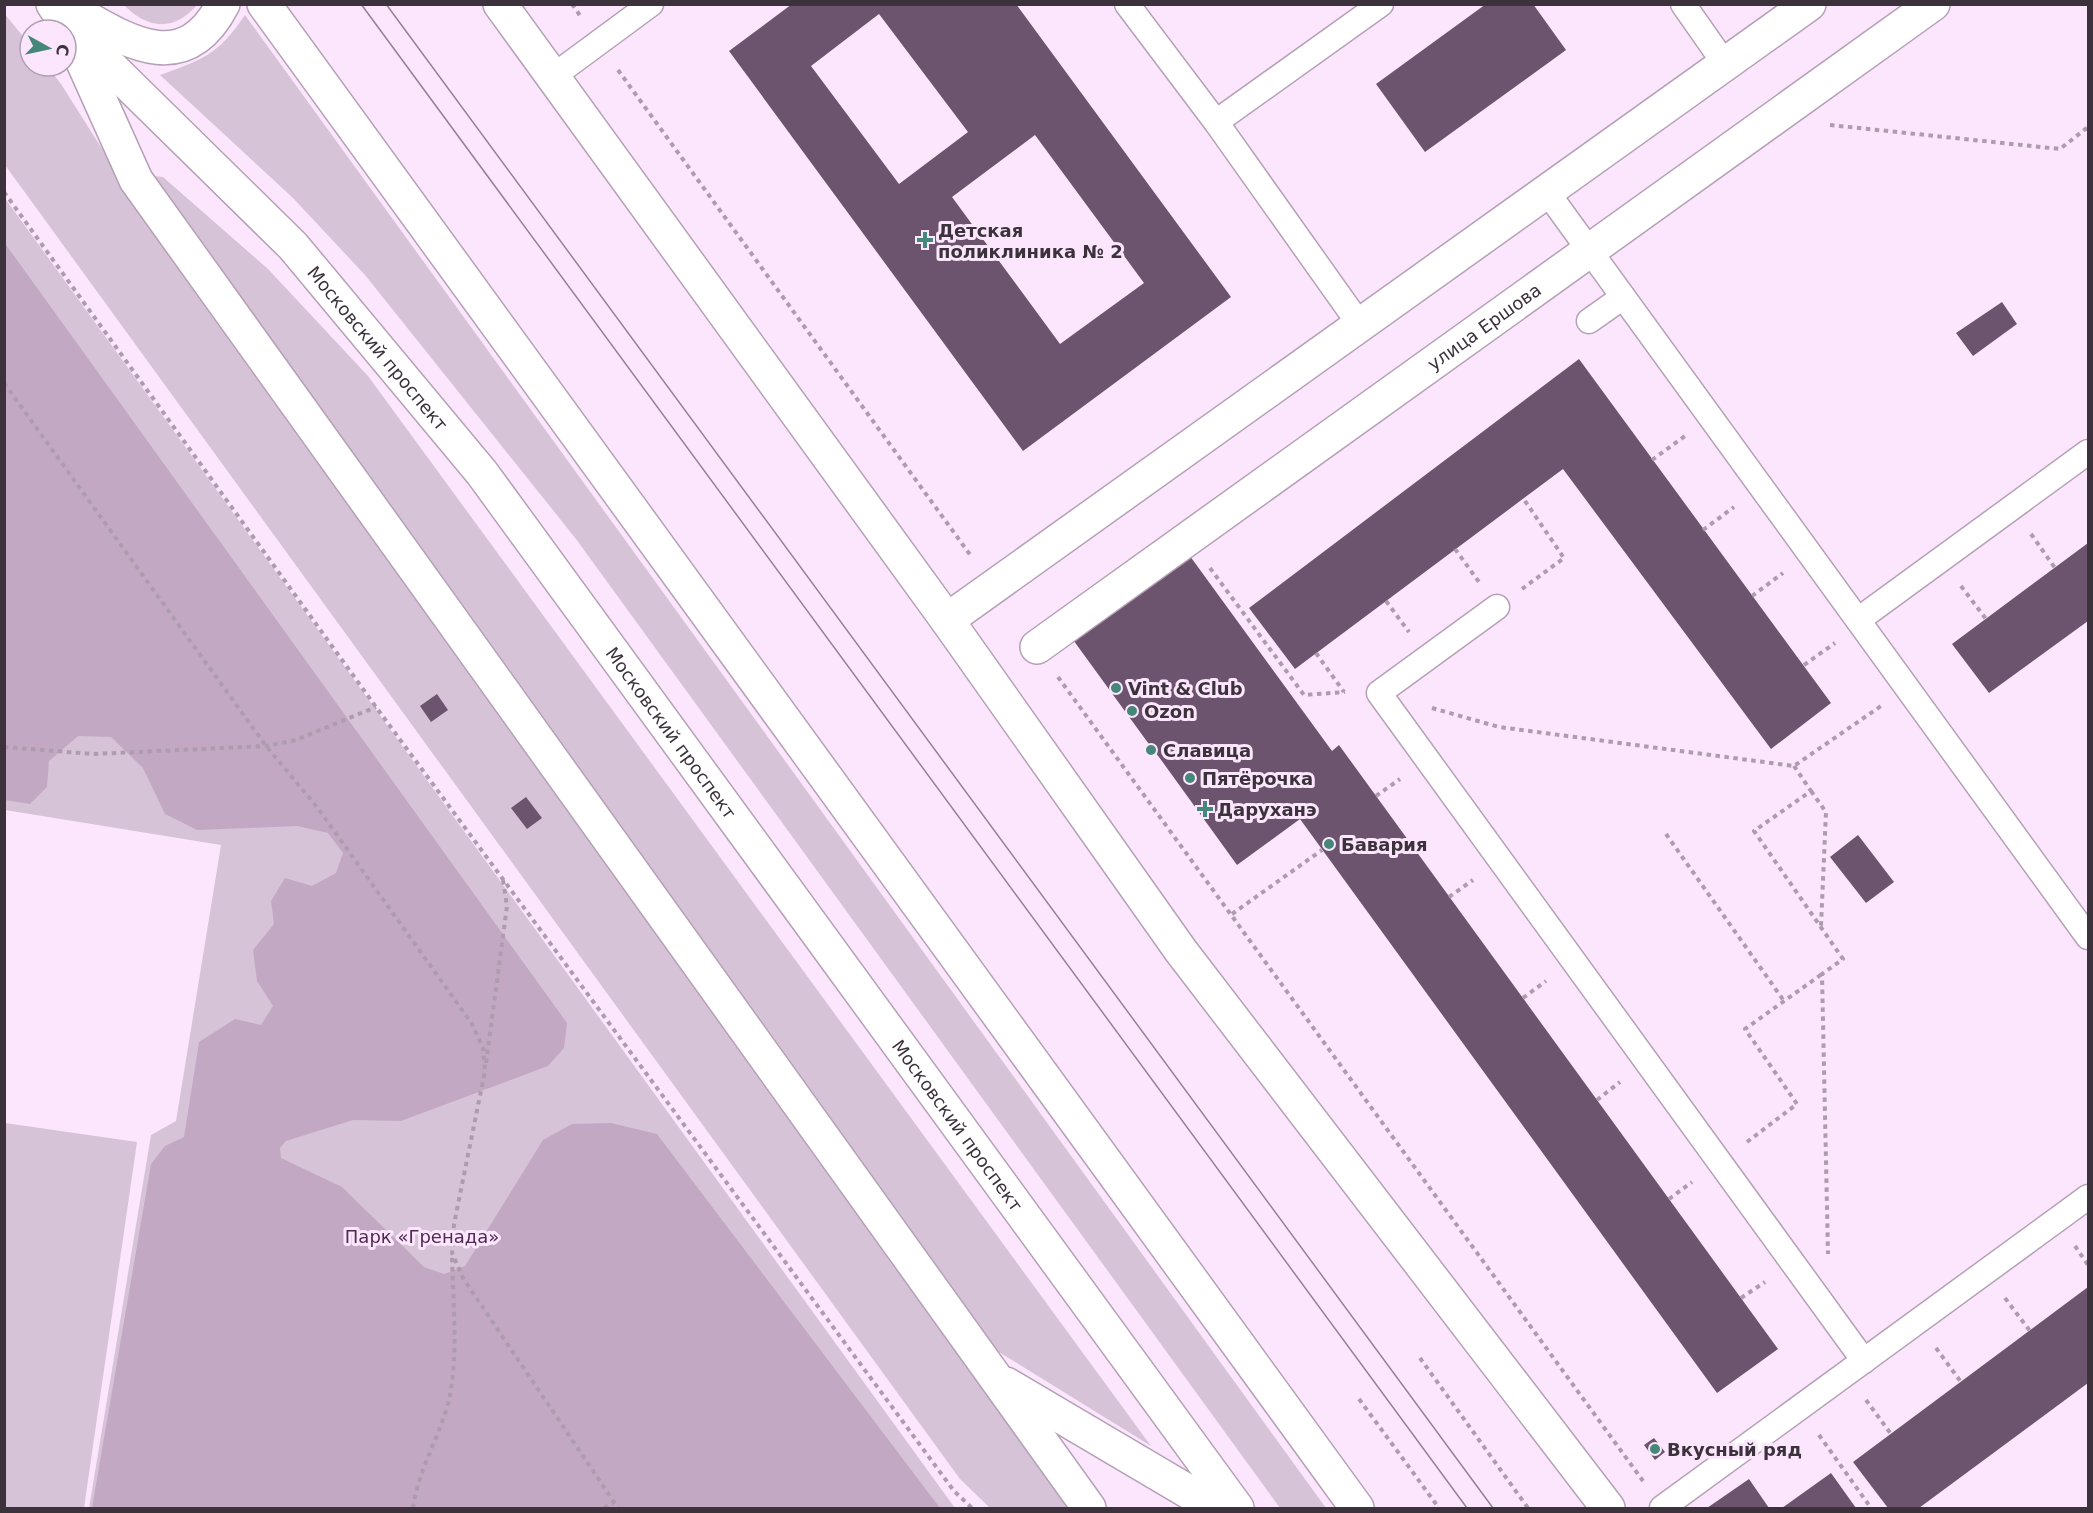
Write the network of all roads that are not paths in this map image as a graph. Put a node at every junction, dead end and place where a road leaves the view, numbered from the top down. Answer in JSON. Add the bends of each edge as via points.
{"nodes":[{"id":1,"x":223,"y":4,"type":"edge"},
{"id":2,"x":264,"y":4,"type":"edge"},
{"id":3,"x":500,"y":4,"type":"edge"},
{"id":4,"x":651,"y":4,"type":"edge"},
{"id":5,"x":1127,"y":4,"type":"edge"},
{"id":6,"x":1381,"y":4,"type":"edge"},
{"id":7,"x":1683,"y":4,"type":"edge"},
{"id":8,"x":1809,"y":4,"type":"edge"},
{"id":9,"x":1933,"y":4,"type":"edge"},
{"id":10,"x":60,"y":10,"type":"edge"},
{"id":11,"x":1725,"y":64,"type":"junction"},
{"id":12,"x":552,"y":77,"type":"junction"},
{"id":13,"x":1216,"y":122,"type":"junction"},
{"id":14,"x":1547,"y":192,"type":"junction"},
{"id":15,"x":1590,"y":251,"type":"junction"},
{"id":16,"x":1623,"y":297,"type":"junction"},
{"id":17,"x":1590,"y":321,"type":"dead end"},
{"id":18,"x":1360,"y":325,"type":"junction"},
{"id":19,"x":2088,"y":452,"type":"edge"},
{"id":20,"x":1497,"y":607,"type":"road end"},
{"id":21,"x":947,"y":620,"type":"junction"},
{"id":22,"x":1858,"y":620,"type":"junction"},
{"id":23,"x":1037,"y":647,"type":"road end"},
{"id":24,"x":2088,"y":937,"type":"edge"},
{"id":25,"x":2088,"y":1197,"type":"edge"},
{"id":26,"x":1855,"y":1367,"type":"junction"},
{"id":27,"x":994,"y":1377,"type":"junction"},
{"id":28,"x":1662,"y":1508,"type":"edge"},
{"id":29,"x":1089,"y":1509,"type":"edge"},
{"id":30,"x":1216,"y":1509,"type":"edge"},
{"id":31,"x":1237,"y":1509,"type":"edge"},
{"id":32,"x":1357,"y":1509,"type":"edge"},
{"id":33,"x":1608,"y":1509,"type":"edge"}],
"edges":[{"from":1,"to":10,"type":"street","via":[[213,23],[193,42],[164,50]]},
{"from":2,"to":32,"type":"street"},
{"from":3,"to":12,"type":"street"},
{"from":4,"to":12,"type":"lane"},
{"from":5,"to":13,"type":"lane"},
{"from":6,"to":13,"type":"lane"},
{"from":7,"to":11,"type":"lane"},
{"from":8,"to":11,"type":"street"},
{"from":9,"to":15,"type":"street","name":"улица Ершова"},
{"from":10,"to":27,"type":"street","via":[[136,180]]},
{"from":10,"to":31,"type":"street","name":"Московский проспект","via":[[293,246],[482,473]]},
{"from":11,"to":14,"type":"street"},
{"from":12,"to":21,"type":"street"},
{"from":13,"to":18,"type":"lane"},
{"from":14,"to":15,"type":"lane"},
{"from":14,"to":18,"type":"street"},
{"from":15,"to":16,"type":"lane"},
{"from":15,"to":23,"type":"street","name":"улица Ершова"},
{"from":16,"to":17,"type":"lane"},
{"from":16,"to":22,"type":"lane"},
{"from":18,"to":21,"type":"street"},
{"from":19,"to":22,"type":"lane"},
{"from":20,"to":26,"type":"lane","via":[[1379,693],[1719,1163]]},
{"from":21,"to":33,"type":"street","via":[[1181,951]]},
{"from":22,"to":24,"type":"lane"},
{"from":25,"to":26,"type":"lane"},
{"from":26,"to":28,"type":"lane"},
{"from":27,"to":29,"type":"street"},
{"from":27,"to":30,"type":"street"}]}
